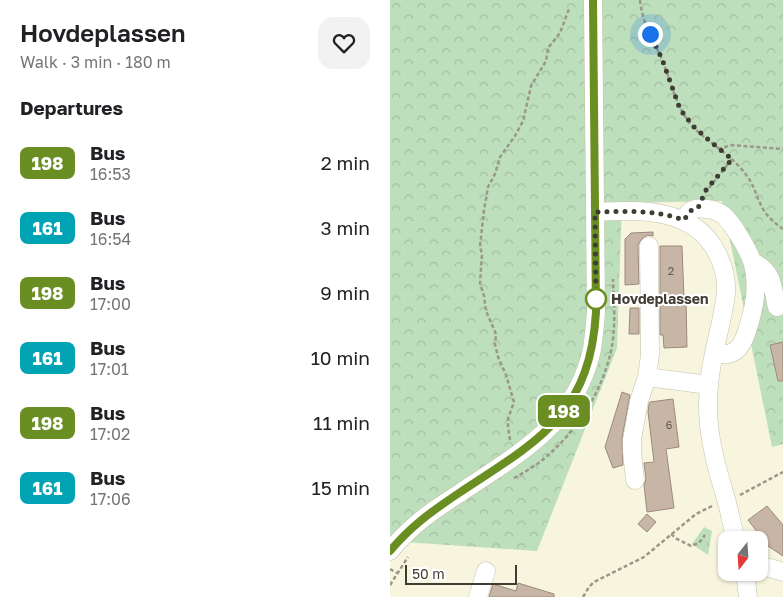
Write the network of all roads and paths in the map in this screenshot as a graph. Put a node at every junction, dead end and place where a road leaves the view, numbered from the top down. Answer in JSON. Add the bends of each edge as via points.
{"nodes":[{"id":1,"x":593,"y":0,"type":"edge"},
{"id":2,"x":640,"y":0,"type":"edge"},
{"id":3,"x":569,"y":9,"type":"dead end"},
{"id":4,"x":718,"y":148,"type":"junction"},
{"id":5,"x":783,"y":149,"type":"edge"},
{"id":6,"x":732,"y":159,"type":"junction"},
{"id":7,"x":698,"y":208,"type":"junction"},
{"id":8,"x":595,"y":212,"type":"junction"},
{"id":9,"x":684,"y":220,"type":"junction"},
{"id":10,"x":783,"y":229,"type":"edge"},
{"id":11,"x":650,"y":246,"type":"dead end"},
{"id":12,"x":753,"y":262,"type":"junction"},
{"id":13,"x":613,"y":278,"type":"dead end"},
{"id":14,"x":777,"y":307,"type":"dead end"},
{"id":15,"x":714,"y":353,"type":"junction"},
{"id":16,"x":646,"y":377,"type":"junction"},
{"id":17,"x":709,"y":385,"type":"junction"},
{"id":18,"x":520,"y":453,"type":"junction"},
{"id":19,"x":783,"y":472,"type":"edge"},
{"id":20,"x":635,"y":480,"type":"dead end"},
{"id":21,"x":508,"y":482,"type":"dead end"},
{"id":22,"x":726,"y":501,"type":"junction"},
{"id":23,"x":734,"y":531,"type":"edge"},
{"id":24,"x":671,"y":534,"type":"junction"},
{"id":25,"x":705,"y":535,"type":"dead end"},
{"id":26,"x":390,"y":551,"type":"edge"},
{"id":27,"x":411,"y":553,"type":"dead end"},
{"id":28,"x":768,"y":568,"type":"edge"},
{"id":29,"x":390,"y":569,"type":"edge"},
{"id":30,"x":486,"y":571,"type":"dead end"},
{"id":31,"x":783,"y":572,"type":"edge"},
{"id":32,"x":397,"y":573,"type":"junction"},
{"id":33,"x":746,"y":581,"type":"edge"},
{"id":34,"x":390,"y":585,"type":"edge"},
{"id":35,"x":478,"y":597,"type":"edge"},
{"id":36,"x":583,"y":597,"type":"edge"},
{"id":37,"x":748,"y":597,"type":"edge"}],
"edges":[{"from":1,"to":8,"type":"street"},
{"from":2,"to":4,"type":"path","via":[[645,24],[680,109],[693,126]]},
{"from":3,"to":18,"type":"path","via":[[560,33],[548,48],[546,61],[531,86],[523,120],[500,157],[488,187],[480,246],[480,283],[486,311],[496,334],[498,357],[514,402],[508,419],[510,440]]},
{"from":4,"to":5,"type":"path","via":[[732,145]]},
{"from":4,"to":6,"type":"path"},
{"from":6,"to":7,"type":"path","via":[[706,190]]},
{"from":6,"to":10,"type":"path","via":[[754,185],[769,217]]},
{"from":7,"to":9,"type":"street","via":[[690,211]]},
{"from":7,"to":12,"type":"street","via":[[721,213],[731,223]]},
{"from":8,"to":9,"type":"street","via":[[658,213]]},
{"from":8,"to":18,"type":"street","via":[[596,312],[589,359],[576,392],[562,413],[538,440]]},
{"from":9,"to":15,"type":"street","via":[[708,239],[724,269],[726,291]]},
{"from":11,"to":16,"type":"street","via":[[650,356]]},
{"from":12,"to":14,"type":"street","via":[[770,277]]},
{"from":12,"to":15,"type":"street","via":[[756,296],[744,338],[733,353]]},
{"from":13,"to":21,"type":"path","via":[[611,351],[592,400],[559,445]]},
{"from":15,"to":17,"type":"street"},
{"from":16,"to":17,"type":"street"},
{"from":16,"to":20,"type":"street","via":[[632,440]]},
{"from":17,"to":22,"type":"street","via":[[710,434]]},
{"from":18,"to":26,"type":"street","via":[[428,514]]},
{"from":19,"to":22,"type":"path"},
{"from":22,"to":23,"type":"street"},
{"from":22,"to":24,"type":"path","via":[[706,508]]},
{"from":24,"to":25,"type":"path","via":[[692,546]]},
{"from":24,"to":36,"type":"path","via":[[644,557],[594,582]]},
{"from":27,"to":32,"type":"path"},
{"from":28,"to":31,"type":"street"},
{"from":29,"to":32,"type":"path"},
{"from":30,"to":35,"type":"street"},
{"from":32,"to":34,"type":"path"},
{"from":33,"to":37,"type":"street"}]}
